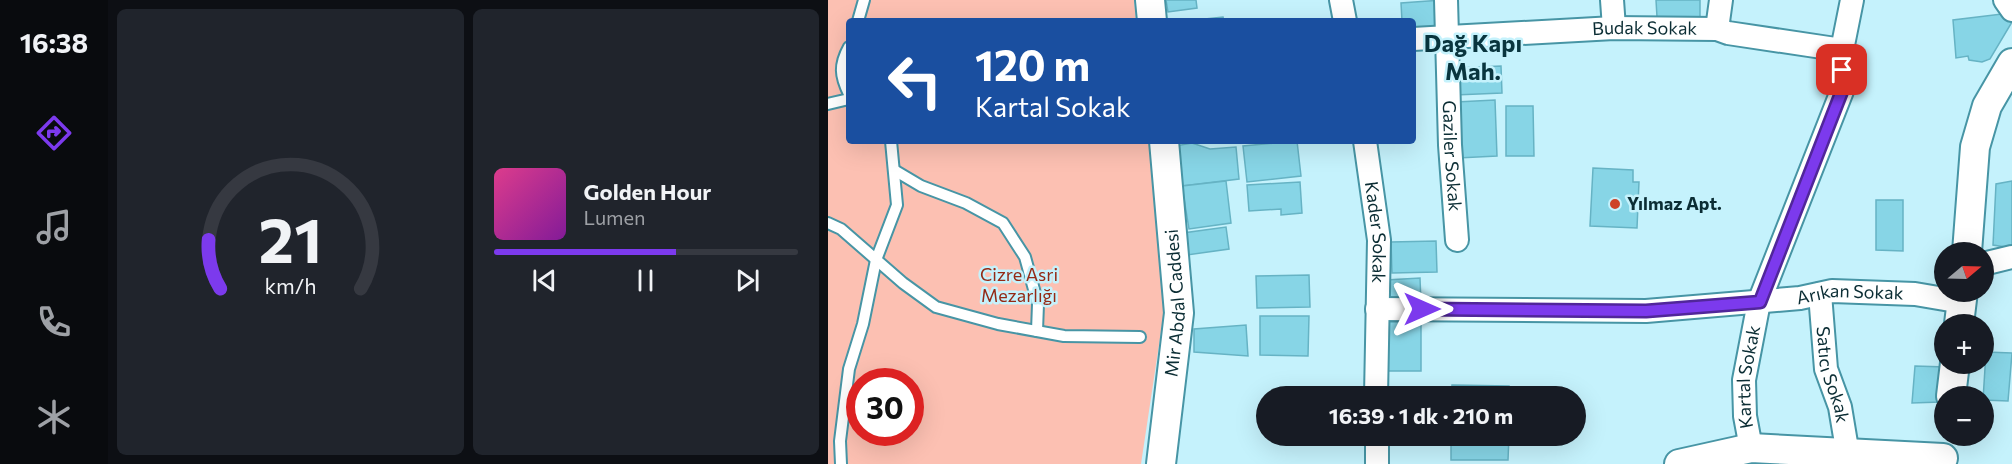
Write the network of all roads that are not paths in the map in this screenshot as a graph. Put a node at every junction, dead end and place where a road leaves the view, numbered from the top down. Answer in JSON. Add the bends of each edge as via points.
{"nodes":[{"id":1,"x":864,"y":0,"type":"edge"},
{"id":2,"x":1150,"y":0,"type":"edge"},
{"id":3,"x":1341,"y":0,"type":"edge"},
{"id":4,"x":1446,"y":0,"type":"edge"},
{"id":5,"x":1612,"y":0,"type":"edge"},
{"id":6,"x":1721,"y":0,"type":"edge"},
{"id":7,"x":1852,"y":0,"type":"edge"},
{"id":8,"x":2005,"y":0,"type":"edge"},
{"id":9,"x":2012,"y":9,"type":"edge"},
{"id":10,"x":859,"y":18,"type":"edge"},
{"id":11,"x":1152,"y":18,"type":"edge"},
{"id":12,"x":1344,"y":18,"type":"edge"},
{"id":13,"x":1614,"y":28,"type":"junction"},
{"id":14,"x":1717,"y":29,"type":"junction"},
{"id":15,"x":1447,"y":37,"type":"junction"},
{"id":16,"x":1416,"y":39,"type":"edge"},
{"id":17,"x":1842,"y":50,"type":"junction"},
{"id":18,"x":846,"y":52,"type":"edge"},
{"id":19,"x":2012,"y":63,"type":"edge"},
{"id":20,"x":846,"y":88,"type":"edge"},
{"id":21,"x":846,"y":100,"type":"edge"},
{"id":22,"x":828,"y":104,"type":"edge"},
{"id":23,"x":891,"y":144,"type":"edge"},
{"id":24,"x":1164,"y":144,"type":"edge"},
{"id":25,"x":1365,"y":144,"type":"edge"},
{"id":26,"x":894,"y":170,"type":"junction"},
{"id":27,"x":828,"y":223,"type":"edge"},
{"id":28,"x":1457,"y":240,"type":"dead end"},
{"id":29,"x":1968,"y":242,"type":"edge"},
{"id":30,"x":2012,"y":257,"type":"edge"},
{"id":31,"x":876,"y":260,"type":"junction"},
{"id":32,"x":1994,"y":261,"type":"edge"},
{"id":33,"x":1820,"y":294,"type":"junction"},
{"id":34,"x":1760,"y":302,"type":"junction"},
{"id":35,"x":1961,"y":306,"type":"edge"},
{"id":36,"x":1377,"y":309,"type":"junction"},
{"id":37,"x":1038,"y":331,"type":"junction"},
{"id":38,"x":1140,"y":337,"type":"dead end"},
{"id":39,"x":1376,"y":386,"type":"edge"},
{"id":40,"x":1377,"y":446,"type":"edge"},
{"id":41,"x":1751,"y":448,"type":"junction"},
{"id":42,"x":1943,"y":452,"type":"edge"},
{"id":43,"x":1859,"y":458,"type":"edge"},
{"id":44,"x":1712,"y":460,"type":"edge"},
{"id":45,"x":841,"y":464,"type":"edge"},
{"id":46,"x":1161,"y":464,"type":"edge"},
{"id":47,"x":1377,"y":464,"type":"edge"},
{"id":48,"x":1679,"y":464,"type":"edge"}],
"edges":[{"from":1,"to":10,"type":"lane"},
{"from":2,"to":11,"type":"street"},
{"from":3,"to":12,"type":"street"},
{"from":4,"to":15,"type":"street","name":"Gaziler Sokak"},
{"from":5,"to":13,"type":"street"},
{"from":6,"to":14,"type":"street"},
{"from":7,"to":17,"type":"street","name":"Kartal Sokak"},
{"from":8,"to":9,"type":"street"},
{"from":13,"to":14,"type":"street","name":"Budak Sokak"},
{"from":13,"to":15,"type":"street","name":"Budak Sokak"},
{"from":14,"to":17,"type":"street","name":"Budak Sokak"},
{"from":15,"to":16,"type":"street","name":"Budak Sokak"},
{"from":15,"to":28,"type":"street","name":"Gaziler Sokak"},
{"from":17,"to":34,"type":"street","name":"Kartal Sokak","via":[[1842,91]]},
{"from":18,"to":20,"type":"lane","via":[[840,76]]},
{"from":19,"to":29,"type":"street","via":[[1987,106],[1975,147]]},
{"from":21,"to":22,"type":"lane"},
{"from":23,"to":26,"type":"lane"},
{"from":24,"to":46,"type":"street","name":"Mir Abdal Caddesi","via":[[1179,313]]},
{"from":25,"to":36,"type":"street","name":"Kader Sokak","via":[[1379,240]]},
{"from":26,"to":31,"type":"lane","via":[[897,205]]},
{"from":26,"to":37,"type":"lane","via":[[1003,223],[1025,257],[1038,304]]},
{"from":27,"to":31,"type":"lane","via":[[841,229]]},
{"from":30,"to":32,"type":"street"},
{"from":31,"to":37,"type":"lane","via":[[936,307]]},
{"from":31,"to":45,"type":"lane","via":[[849,369]]},
{"from":33,"to":34,"type":"street","name":"Arıkan Sokak"},
{"from":33,"to":35,"type":"street","name":"Arıkan Sokak","via":[[1915,294]]},
{"from":33,"to":43,"type":"street","name":"Satıcı Sokak","via":[[1826,369]]},
{"from":34,"to":36,"type":"street","name":"Arıkan Sokak","via":[[1646,311]]},
{"from":34,"to":41,"type":"street","name":"Kartal Sokak","via":[[1744,380]]},
{"from":36,"to":39,"type":"street","name":"Kader Sokak"},
{"from":37,"to":38,"type":"lane","via":[[1064,336]]},
{"from":40,"to":47,"type":"street"},
{"from":41,"to":43,"type":"street"},
{"from":41,"to":44,"type":"street"},
{"from":42,"to":43,"type":"street"},
{"from":44,"to":48,"type":"street"}]}
